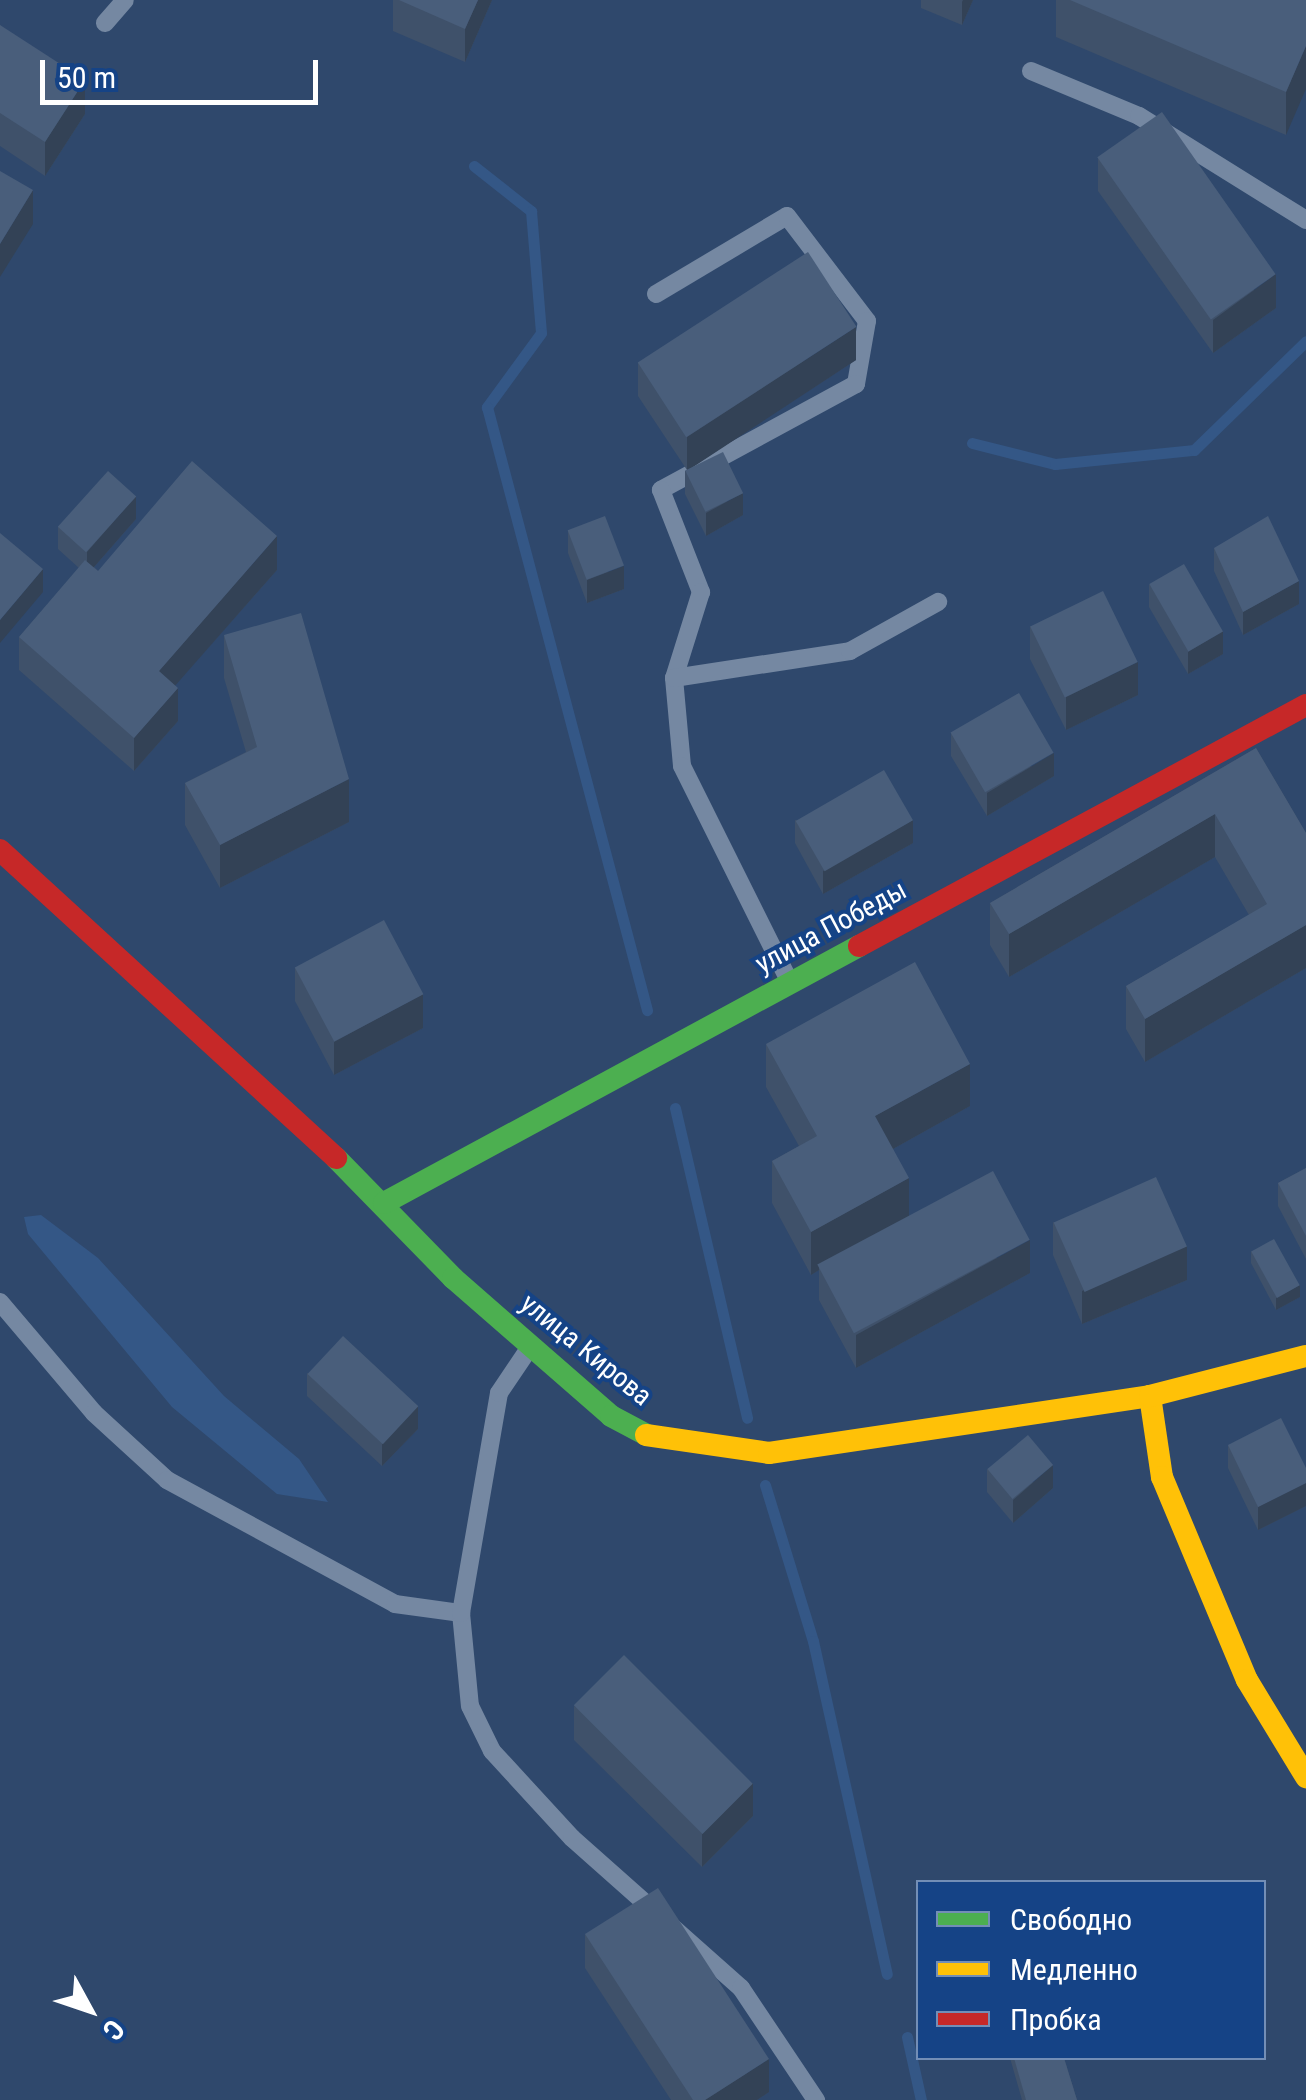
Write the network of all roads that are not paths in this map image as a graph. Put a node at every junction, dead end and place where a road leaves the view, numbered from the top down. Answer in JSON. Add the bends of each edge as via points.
{"nodes":[{"id":1,"x":126,"y":0,"type":"edge"},
{"id":2,"x":105,"y":22,"type":"dead end"},
{"id":3,"x":1030,"y":70,"type":"dead end"},
{"id":4,"x":1306,"y":220,"type":"edge"},
{"id":5,"x":656,"y":294,"type":"dead end"},
{"id":6,"x":938,"y":602,"type":"dead end"},
{"id":7,"x":674,"y":678,"type":"junction"},
{"id":8,"x":1306,"y":704,"type":"edge"},
{"id":9,"x":0,"y":850,"type":"edge"},
{"id":10,"x":790,"y":983,"type":"junction"},
{"id":11,"x":384,"y":1203,"type":"junction"},
{"id":12,"x":0,"y":1302,"type":"edge"},
{"id":13,"x":530,"y":1347,"type":"junction"},
{"id":14,"x":1306,"y":1356,"type":"edge"},
{"id":15,"x":1150,"y":1396,"type":"junction"},
{"id":16,"x":461,"y":1613,"type":"junction"},
{"id":17,"x":1306,"y":1777,"type":"edge"},
{"id":18,"x":816,"y":2100,"type":"edge"}],
"edges":[{"from":1,"to":2,"type":"lane"},
{"from":3,"to":4,"type":"lane","via":[[1139,116]]},
{"from":5,"to":7,"type":"lane","via":[[788,216],[867,321],[856,384],[661,490],[701,592]]},
{"from":6,"to":7,"type":"lane","via":[[850,652]]},
{"from":7,"to":10,"type":"lane","via":[[682,766]]},
{"from":8,"to":10,"type":"street","name":"улица Победы"},
{"from":9,"to":11,"type":"street","name":"улица Кирова"},
{"from":10,"to":11,"type":"street","name":"улица Победы"},
{"from":11,"to":13,"type":"street","name":"улица Кирова"},
{"from":12,"to":16,"type":"lane","via":[[94,1413],[167,1480],[394,1604]]},
{"from":13,"to":15,"type":"street","name":"улица Кирова","via":[[611,1416],[657,1440],[714,1453]]},
{"from":13,"to":16,"type":"lane","via":[[499,1393]]},
{"from":14,"to":15,"type":"street","name":"улица Кирова"},
{"from":15,"to":17,"type":"street","via":[[1162,1476],[1246,1680]]},
{"from":16,"to":18,"type":"lane","via":[[470,1706],[492,1751],[572,1838],[741,1988]]}]}
